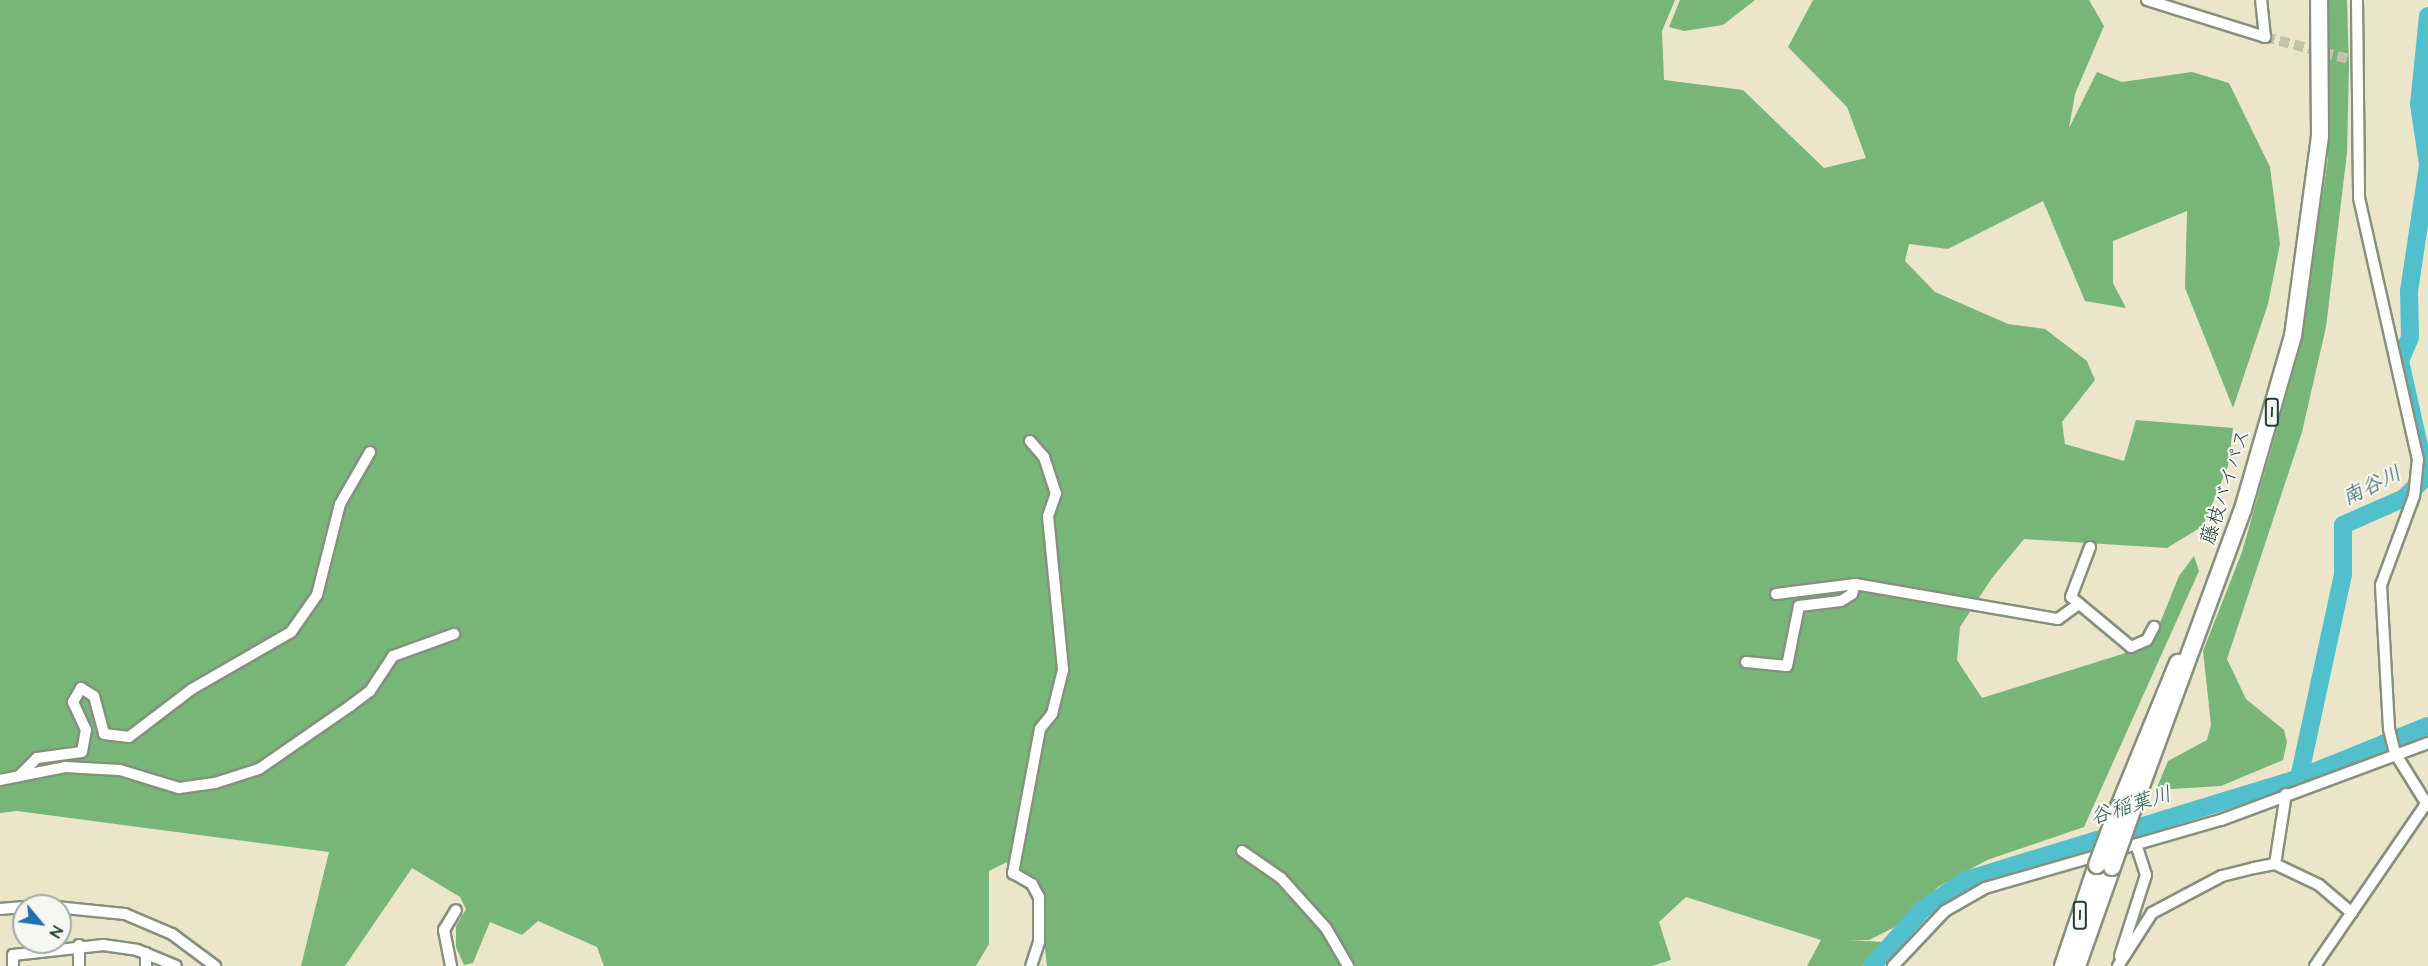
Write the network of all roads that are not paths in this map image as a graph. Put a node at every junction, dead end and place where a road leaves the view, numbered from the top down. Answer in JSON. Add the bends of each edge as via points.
{"nodes":[{"id":1,"x":2147,"y":0,"type":"edge"},
{"id":2,"x":2261,"y":0,"type":"edge"},
{"id":3,"x":2319,"y":0,"type":"edge"},
{"id":4,"x":2357,"y":0,"type":"edge"},
{"id":5,"x":1029,"y":441,"type":"dead end"},
{"id":6,"x":370,"y":452,"type":"dead end"},
{"id":7,"x":2090,"y":548,"type":"dead end"},
{"id":8,"x":1855,"y":584,"type":"junction"},
{"id":9,"x":1776,"y":594,"type":"dead end"},
{"id":10,"x":2079,"y":604,"type":"junction"},
{"id":11,"x":2154,"y":627,"type":"dead end"},
{"id":12,"x":454,"y":634,"type":"dead end"},
{"id":13,"x":1746,"y":662,"type":"dead end"},
{"id":14,"x":2428,"y":743,"type":"edge"},
{"id":15,"x":2396,"y":754,"type":"junction"},
{"id":16,"x":20,"y":775,"type":"junction"},
{"id":17,"x":0,"y":780,"type":"edge"},
{"id":18,"x":2286,"y":794,"type":"junction"},
{"id":19,"x":2427,"y":805,"type":"edge"},
{"id":20,"x":2136,"y":845,"type":"junction"},
{"id":21,"x":1242,"y":850,"type":"dead end"},
{"id":22,"x":2275,"y":864,"type":"junction"},
{"id":23,"x":2104,"y":866,"type":"junction"},
{"id":24,"x":72,"y":909,"type":"edge"},
{"id":25,"x":456,"y":910,"type":"dead end"},
{"id":26,"x":2352,"y":913,"type":"junction"},
{"id":27,"x":79,"y":945,"type":"junction"},
{"id":28,"x":146,"y":953,"type":"junction"},
{"id":29,"x":14,"y":966,"type":"edge"},
{"id":30,"x":79,"y":966,"type":"edge"},
{"id":31,"x":146,"y":966,"type":"edge"},
{"id":32,"x":176,"y":966,"type":"edge"},
{"id":33,"x":215,"y":966,"type":"edge"},
{"id":34,"x":451,"y":966,"type":"edge"},
{"id":35,"x":1031,"y":966,"type":"edge"},
{"id":36,"x":1348,"y":966,"type":"edge"},
{"id":37,"x":1893,"y":966,"type":"edge"},
{"id":38,"x":2063,"y":966,"type":"edge"},
{"id":39,"x":2077,"y":966,"type":"edge"},
{"id":40,"x":2117,"y":966,"type":"edge"},
{"id":41,"x":2315,"y":966,"type":"edge"}],
"edges":[{"from":1,"to":2,"type":"street","via":[[2265,37]]},
{"from":3,"to":23,"type":"highway","name":"藤枝バイパス","number":"1","bridge":true,"via":[[2320,136],[2305,273],[2277,395],[2223,566]]},
{"from":4,"to":15,"type":"street","via":[[2359,198],[2418,459],[2414,496],[2381,585],[2389,729]]},
{"from":5,"to":35,"type":"street","via":[[1044,457],[1056,493],[1048,516],[1063,670],[1052,714],[1040,729],[1013,873],[1032,884],[1039,897],[1039,942]]},
{"from":6,"to":16,"type":"street","via":[[340,504],[317,595],[291,632],[192,689],[129,737],[104,734],[93,696],[81,688],[73,702],[87,730],[82,752],[37,758]]},
{"from":7,"to":10,"type":"street","via":[[2071,597]]},
{"from":8,"to":9,"type":"street"},
{"from":8,"to":10,"type":"street","via":[[2058,619]]},
{"from":8,"to":13,"type":"street","via":[[1852,594],[1841,601],[1798,606],[1787,666]]},
{"from":10,"to":11,"type":"street","via":[[2131,647],[2146,640]]},
{"from":12,"to":16,"type":"street","via":[[393,656],[370,691],[259,769],[215,783],[179,788],[120,770],[65,767]]},
{"from":14,"to":15,"type":"street"},
{"from":15,"to":18,"type":"street"},
{"from":15,"to":19,"type":"street"},
{"from":16,"to":17,"type":"street"},
{"from":18,"to":20,"type":"street"},
{"from":18,"to":22,"type":"street"},
{"from":19,"to":26,"type":"street"},
{"from":20,"to":37,"type":"street","via":[[1966,898]]},
{"from":20,"to":40,"type":"street","via":[[2146,874]]},
{"from":21,"to":36,"type":"street","via":[[1281,878],[1326,928]]},
{"from":22,"to":26,"type":"street","via":[[2319,885]]},
{"from":22,"to":40,"type":"street","via":[[2222,876],[2152,914]]},
{"from":23,"to":38,"type":"highway","number":"1"},
{"from":23,"to":39,"type":"highway","name":"藤枝バイパス","number":"1"},
{"from":24,"to":33,"type":"street","via":[[125,914],[172,934]]},
{"from":25,"to":34,"type":"street","via":[[444,930]]},
{"from":26,"to":41,"type":"street"},
{"from":27,"to":28,"type":"street"},
{"from":27,"to":29,"type":"street","via":[[13,955]]},
{"from":27,"to":30,"type":"street"},
{"from":28,"to":31,"type":"street"},
{"from":28,"to":32,"type":"street"}]}
